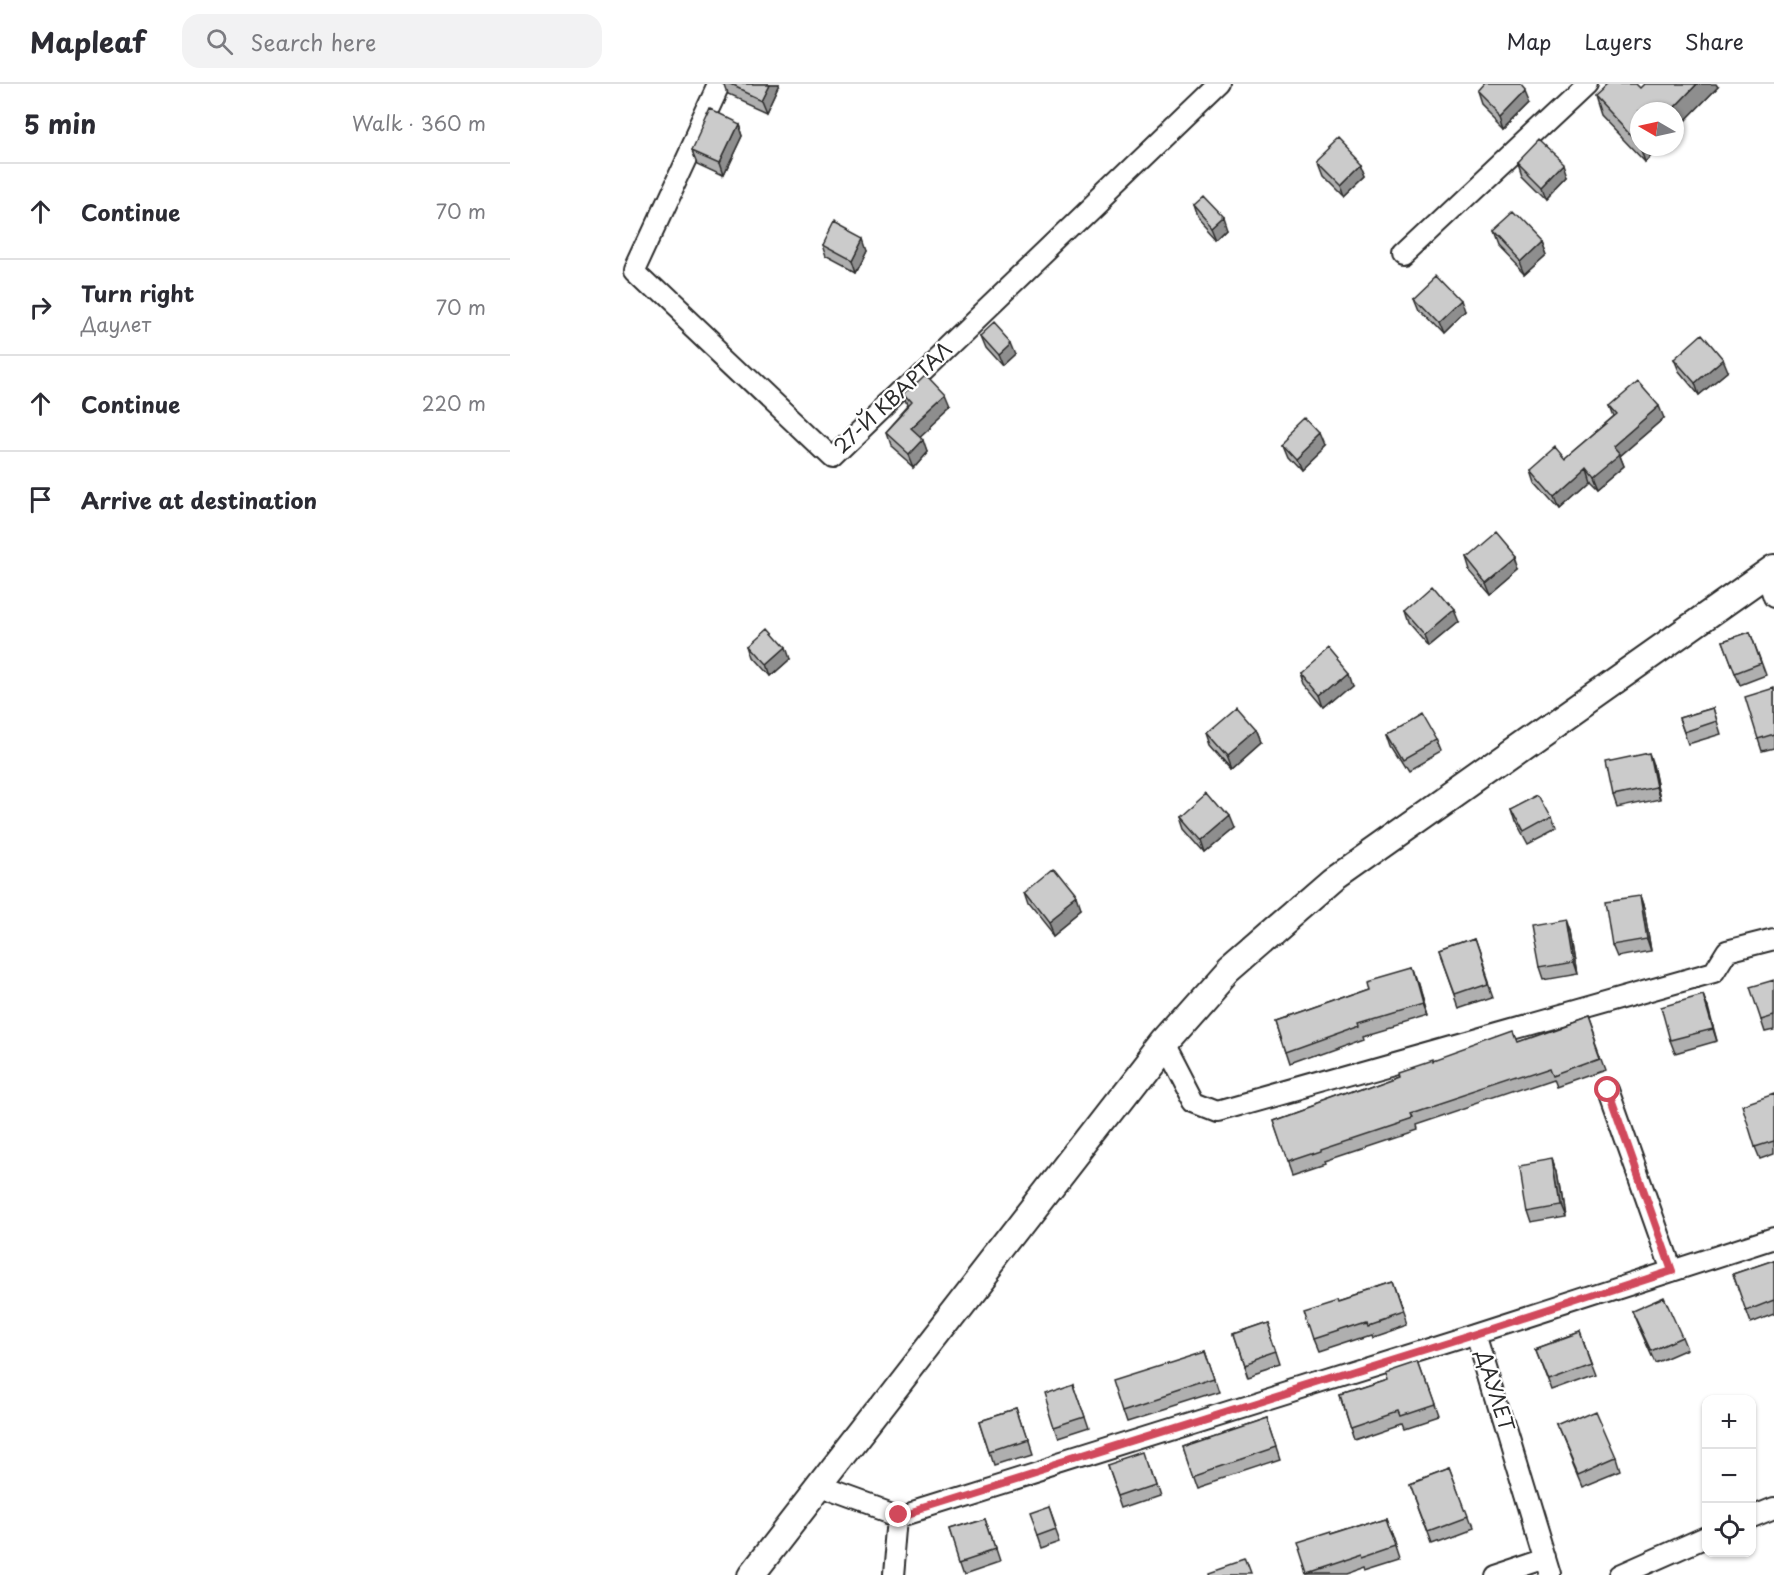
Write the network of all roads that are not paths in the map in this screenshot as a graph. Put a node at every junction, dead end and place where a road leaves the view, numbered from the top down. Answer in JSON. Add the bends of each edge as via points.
{"nodes":[{"id":1,"x":720,"y":84,"type":"edge"},
{"id":2,"x":1221,"y":84,"type":"edge"},
{"id":3,"x":1586,"y":84,"type":"edge"},
{"id":4,"x":1404,"y":255,"type":"dead end"},
{"id":5,"x":1771,"y":579,"type":"edge"},
{"id":6,"x":1774,"y":939,"type":"edge"},
{"id":7,"x":1164,"y":1042,"type":"junction"},
{"id":8,"x":1608,"y":1090,"type":"dead end"},
{"id":9,"x":1774,"y":1238,"type":"edge"},
{"id":10,"x":1672,"y":1271,"type":"junction"},
{"id":11,"x":1478,"y":1334,"type":"junction"},
{"id":12,"x":819,"y":1486,"type":"junction"},
{"id":13,"x":1774,"y":1508,"type":"edge"},
{"id":14,"x":899,"y":1515,"type":"junction"},
{"id":15,"x":1756,"y":1515,"type":"edge"},
{"id":16,"x":1702,"y":1539,"type":"edge"},
{"id":17,"x":1547,"y":1566,"type":"edge"},
{"id":18,"x":751,"y":1575,"type":"edge"},
{"id":19,"x":894,"y":1575,"type":"edge"},
{"id":20,"x":1491,"y":1575,"type":"edge"},
{"id":21,"x":1620,"y":1575,"type":"edge"}],
"edges":[{"from":1,"to":2,"type":"street","name":"27-Й КВАРТАЛ","via":[[633,270],[832,458]]},
{"from":3,"to":4,"type":"street"},
{"from":5,"to":7,"type":"street","via":[[1334,879],[1228,971]]},
{"from":6,"to":7,"type":"street","via":[[1727,951],[1714,972],[1218,1112],[1195,1103]]},
{"from":7,"to":12,"type":"street"},
{"from":8,"to":10,"type":"street"},
{"from":9,"to":10,"type":"street","name":"ДАУЛЕТ"},
{"from":10,"to":11,"type":"street","name":"ДАУЛЕТ"},
{"from":11,"to":14,"type":"street"},
{"from":11,"to":17,"type":"street","name":"ДАУЛЕТ"},
{"from":12,"to":14,"type":"street"},
{"from":12,"to":18,"type":"street"},
{"from":13,"to":15,"type":"street"},
{"from":14,"to":19,"type":"street"},
{"from":16,"to":21,"type":"street"},
{"from":17,"to":20,"type":"street"}]}
